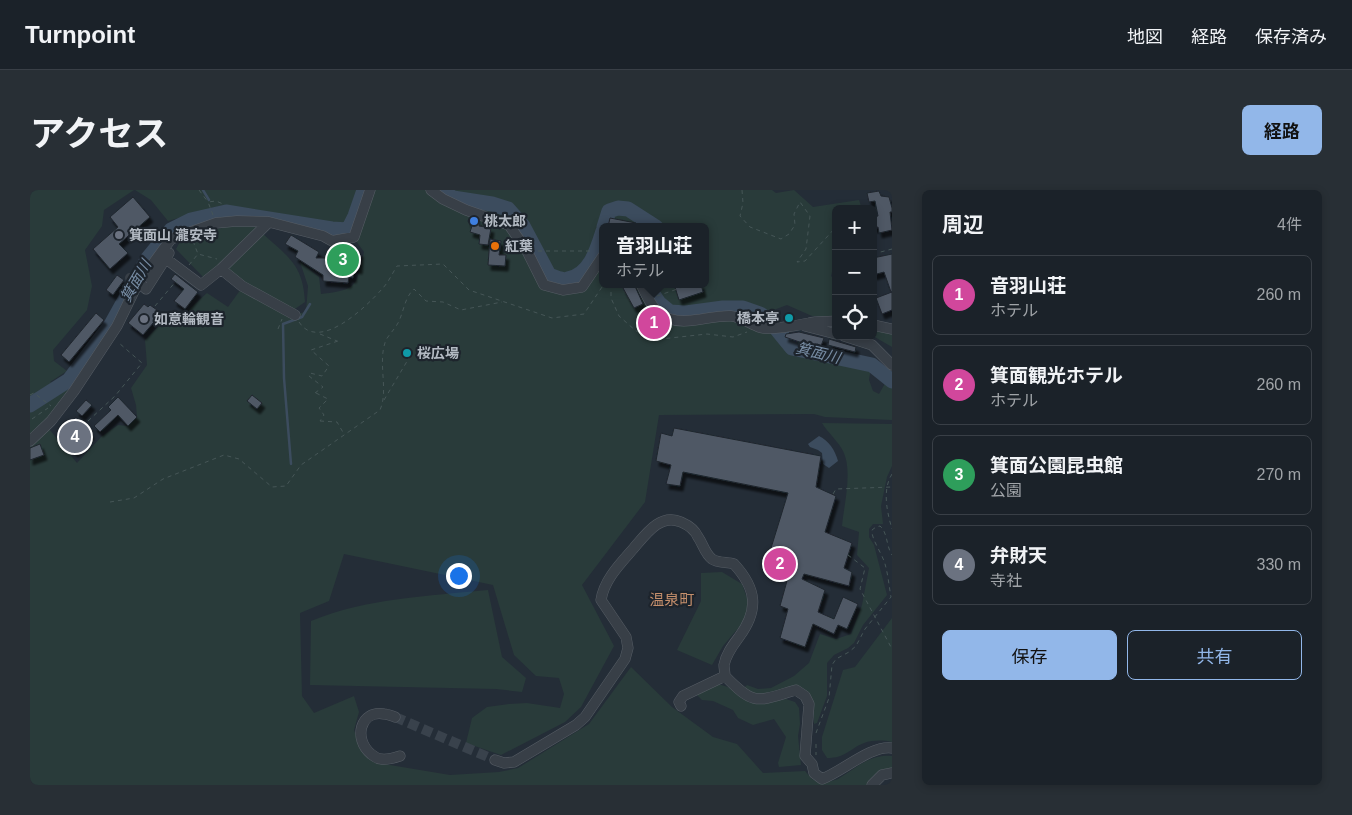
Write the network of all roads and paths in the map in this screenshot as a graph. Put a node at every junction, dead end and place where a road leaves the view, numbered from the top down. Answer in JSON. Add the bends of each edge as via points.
{"nodes":[{"id":1,"x":199,"y":190,"type":"edge"},
{"id":2,"x":370,"y":190,"type":"edge"},
{"id":3,"x":431,"y":190,"type":"edge"},
{"id":4,"x":742,"y":190,"type":"edge"},
{"id":5,"x":208,"y":203,"type":"junction"},
{"id":6,"x":223,"y":204,"type":"dead end"},
{"id":7,"x":215,"y":220,"type":"dead end"},
{"id":8,"x":269,"y":222,"type":"junction"},
{"id":9,"x":832,"y":231,"type":"edge"},
{"id":10,"x":185,"y":234,"type":"junction"},
{"id":11,"x":892,"y":248,"type":"edge"},
{"id":12,"x":590,"y":250,"type":"dead end"},
{"id":13,"x":545,"y":251,"type":"dead end"},
{"id":14,"x":877,"y":253,"type":"edge"},
{"id":15,"x":198,"y":254,"type":"junction"},
{"id":16,"x":165,"y":258,"type":"junction"},
{"id":17,"x":599,"y":262,"type":"edge"},
{"id":18,"x":220,"y":264,"type":"junction"},
{"id":19,"x":186,"y":268,"type":"junction"},
{"id":20,"x":130,"y":278,"type":"dead end"},
{"id":21,"x":601,"y":288,"type":"edge"},
{"id":22,"x":611,"y":288,"type":"edge"},
{"id":23,"x":643,"y":288,"type":"edge"},
{"id":24,"x":681,"y":288,"type":"edge"},
{"id":25,"x":659,"y":296,"type":"dead end"},
{"id":26,"x":502,"y":302,"type":"junction"},
{"id":27,"x":155,"y":306,"type":"dead end"},
{"id":28,"x":297,"y":318,"type":"joint"},
{"id":29,"x":832,"y":322,"type":"edge"},
{"id":30,"x":802,"y":326,"type":"junction"},
{"id":31,"x":877,"y":326,"type":"edge"},
{"id":32,"x":760,"y":328,"type":"junction"},
{"id":33,"x":892,"y":328,"type":"edge"},
{"id":34,"x":318,"y":333,"type":"junction"},
{"id":35,"x":832,"y":333,"type":"edge"},
{"id":36,"x":856,"y":340,"type":"edge"},
{"id":37,"x":116,"y":341,"type":"dead end"},
{"id":38,"x":408,"y":353,"type":"dead end"},
{"id":39,"x":892,"y":365,"type":"edge"},
{"id":40,"x":32,"y":394,"type":"edge"},
{"id":41,"x":384,"y":401,"type":"junction"},
{"id":42,"x":50,"y":405,"type":"dead end"},
{"id":43,"x":88,"y":421,"type":"dead end"},
{"id":44,"x":344,"y":435,"type":"junction"},
{"id":45,"x":30,"y":441,"type":"edge"},
{"id":46,"x":892,"y":474,"type":"edge"},
{"id":47,"x":888,"y":484,"type":"junction"},
{"id":48,"x":892,"y":486,"type":"edge"},
{"id":49,"x":833,"y":494,"type":"dead end"},
{"id":50,"x":110,"y":502,"type":"dead end"},
{"id":51,"x":892,"y":529,"type":"edge"},
{"id":52,"x":892,"y":554,"type":"edge"},
{"id":53,"x":848,"y":555,"type":"dead end"},
{"id":54,"x":892,"y":649,"type":"edge"},
{"id":55,"x":725,"y":676,"type":"junction"},
{"id":56,"x":682,"y":706,"type":"dead end"},
{"id":57,"x":395,"y":717,"type":"tunnel mouth"},
{"id":58,"x":892,"y":748,"type":"edge"},
{"id":59,"x":400,"y":756,"type":"dead end"},
{"id":60,"x":495,"y":760,"type":"tunnel mouth"},
{"id":61,"x":812,"y":764,"type":"junction"},
{"id":62,"x":892,"y":773,"type":"edge"},
{"id":63,"x":872,"y":785,"type":"edge"}],
"edges":[{"from":1,"to":5,"type":"path"},
{"from":2,"to":8,"type":"street","via":[[354,237],[332,241]]},
{"from":3,"to":17,"type":"street","via":[[466,210],[509,225],[544,285],[563,290],[582,287]]},
{"from":4,"to":9,"type":"path","via":[[740,216],[750,226],[781,239],[795,225],[794,214],[800,202],[810,216],[806,249],[797,262],[805,261]]},
{"from":5,"to":6,"type":"path","via":[[216,201]]},
{"from":5,"to":7,"type":"path"},
{"from":8,"to":10,"type":"street","via":[[216,223]]},
{"from":8,"to":18,"type":"street"},
{"from":10,"to":15,"type":"path"},
{"from":10,"to":16,"type":"street"},
{"from":10,"to":45,"type":"street","via":[[171,239],[136,287],[117,326],[68,398]]},
{"from":11,"to":14,"type":"path"},
{"from":12,"to":13,"type":"path"},
{"from":15,"to":18,"type":"path"},
{"from":15,"to":19,"type":"path"},
{"from":16,"to":19,"type":"street"},
{"from":16,"to":20,"type":"street","bridge":true,"via":[[146,288]]},
{"from":18,"to":19,"type":"street","via":[[201,285]]},
{"from":18,"to":28,"type":"street","via":[[242,286]]},
{"from":19,"to":27,"type":"path"},
{"from":21,"to":26,"type":"path","via":[[584,314],[552,318]]},
{"from":22,"to":32,"type":"path","via":[[611,298],[619,316],[636,331],[661,339],[707,334],[733,337]]},
{"from":23,"to":32,"type":"street","via":[[655,309],[668,319],[733,316]]},
{"from":24,"to":25,"type":"path"},
{"from":26,"to":34,"type":"path","via":[[469,290],[443,264],[397,266],[384,288],[365,307],[333,330]]},
{"from":26,"to":41,"type":"path","via":[[461,310],[443,302],[426,301],[414,290],[409,294],[399,322],[386,341],[382,372]]},
{"from":28,"to":34,"type":"path","via":[[303,328]]},
{"from":29,"to":30,"type":"street"},
{"from":30,"to":32,"type":"street"},
{"from":30,"to":35,"type":"street"},
{"from":31,"to":33,"type":"street"},
{"from":34,"to":44,"type":"path","via":[[338,341],[311,350],[329,366],[322,376],[310,373],[309,376],[324,387],[315,393],[328,399],[319,408],[324,415],[320,420],[336,422]]},
{"from":36,"to":39,"type":"street","via":[[872,345]]},
{"from":37,"to":43,"type":"path","via":[[142,363],[115,396]]},
{"from":38,"to":41,"type":"path","via":[[409,358]]},
{"from":40,"to":42,"type":"path"},
{"from":41,"to":44,"type":"path","via":[[380,410]]},
{"from":44,"to":50,"type":"path","via":[[301,465],[286,486],[272,488],[239,459],[224,455],[163,479],[134,498]]},
{"from":46,"to":47,"type":"path"},
{"from":47,"to":48,"type":"path"},
{"from":47,"to":51,"type":"path","via":[[886,508]]},
{"from":48,"to":49,"type":"path","bridge":true,"via":[[836,490]]},
{"from":52,"to":61,"type":"path","via":[[884,530],[876,527],[872,535],[886,564],[891,597],[865,628],[856,646],[832,665],[829,698],[815,736],[817,754]]},
{"from":53,"to":54,"type":"path","bridge":true,"via":[[865,568],[860,589]]},
{"from":55,"to":56,"type":"street","via":[[683,696],[679,702]]},
{"from":55,"to":60,"type":"street","via":[[724,665],[729,650],[752,615],[754,602],[750,588],[734,564],[714,561],[707,554],[698,535],[688,525],[666,519],[657,523],[635,547],[610,576],[602,592],[601,600],[626,637],[628,648],[625,659],[585,717],[576,726],[514,762]]},
{"from":55,"to":61,"type":"street","via":[[753,699],[761,700],[796,690],[806,696],[809,704],[804,756]]},
{"from":57,"to":59,"type":"street","via":[[383,713],[373,715],[360,728],[360,739],[364,748],[378,759]]},
{"from":58,"to":61,"type":"street","via":[[867,754],[822,779],[814,773]]},
{"from":62,"to":63,"type":"street","via":[[882,775]]}]}
